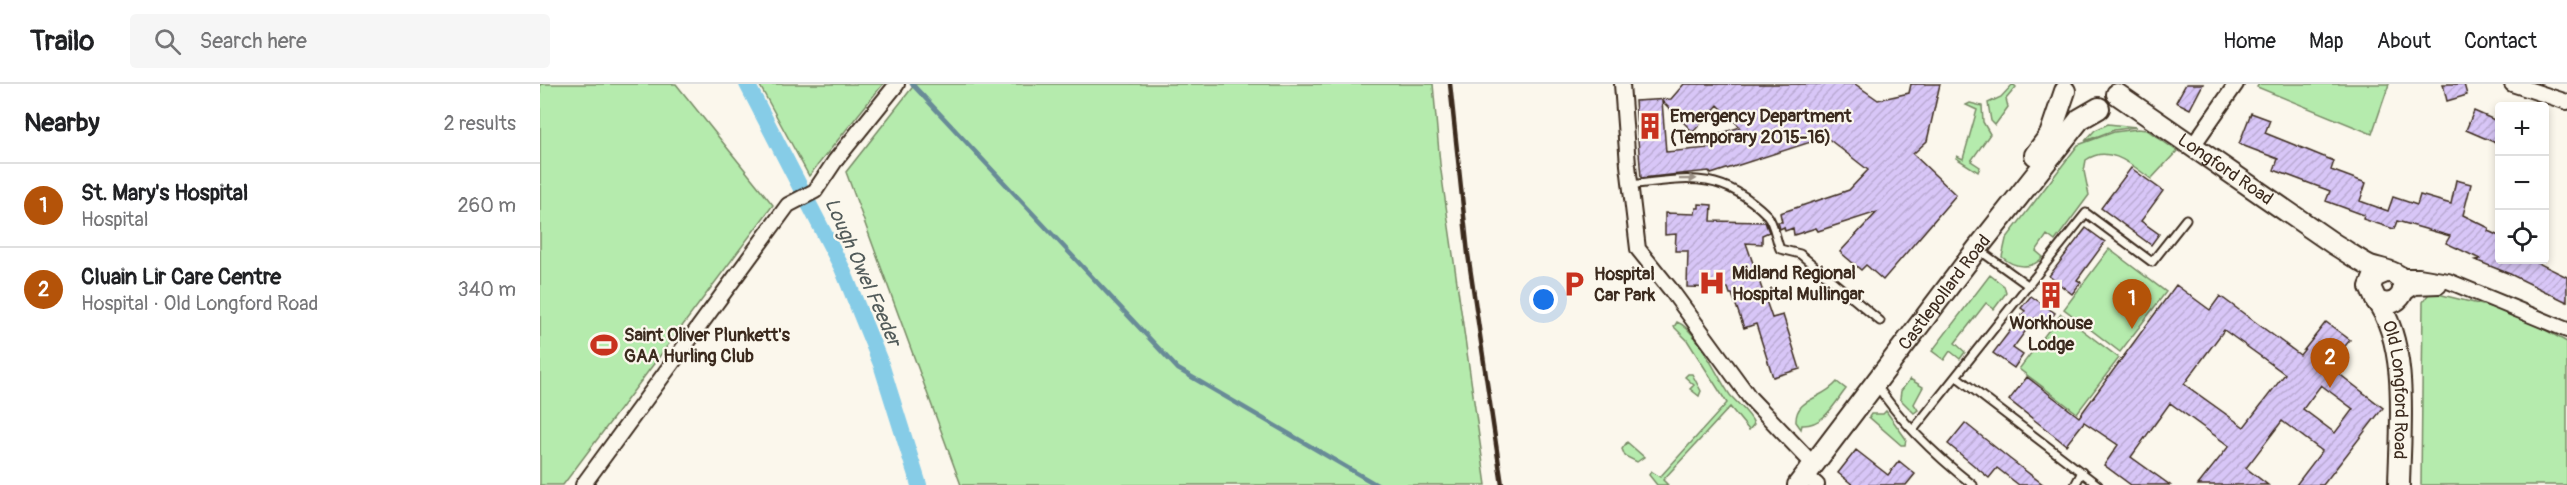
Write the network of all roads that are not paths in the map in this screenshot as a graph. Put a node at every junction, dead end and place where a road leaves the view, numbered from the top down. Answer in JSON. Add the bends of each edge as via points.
{"nodes":[{"id":1,"x":897,"y":84,"type":"edge"},
{"id":2,"x":1622,"y":84,"type":"edge"},
{"id":3,"x":2236,"y":84,"type":"edge"},
{"id":4,"x":2512,"y":84,"type":"edge"},
{"id":5,"x":2064,"y":88,"type":"edge"},
{"id":6,"x":2118,"y":89,"type":"edge"},
{"id":7,"x":2567,"y":102,"type":"edge"},
{"id":8,"x":2099,"y":108,"type":"junction"},
{"id":9,"x":2192,"y":147,"type":"junction"},
{"id":10,"x":1630,"y":185,"type":"junction"},
{"id":11,"x":2186,"y":219,"type":"dead end"},
{"id":12,"x":2334,"y":244,"type":"junction"},
{"id":13,"x":1973,"y":246,"type":"junction"},
{"id":14,"x":2393,"y":274,"type":"junction"},
{"id":15,"x":2029,"y":286,"type":"junction"},
{"id":16,"x":2470,"y":289,"type":"junction"},
{"id":17,"x":2373,"y":294,"type":"junction"},
{"id":18,"x":2399,"y":298,"type":"junction"},
{"id":19,"x":1880,"y":321,"type":"dead end"},
{"id":20,"x":2567,"y":330,"type":"edge"},
{"id":21,"x":2397,"y":357,"type":"junction"},
{"id":22,"x":1957,"y":377,"type":"junction"},
{"id":23,"x":1873,"y":379,"type":"junction"},
{"id":24,"x":1913,"y":430,"type":"junction"},
{"id":25,"x":2082,"y":472,"type":"junction"},
{"id":26,"x":1808,"y":473,"type":"edge"},
{"id":27,"x":583,"y":485,"type":"edge"},
{"id":28,"x":1786,"y":485,"type":"edge"},
{"id":29,"x":1974,"y":485,"type":"edge"},
{"id":30,"x":2075,"y":485,"type":"edge"},
{"id":31,"x":2098,"y":485,"type":"edge"},
{"id":32,"x":2399,"y":485,"type":"edge"}],
"edges":[{"from":1,"to":27,"type":"street","via":[[815,191],[788,205]]},
{"from":2,"to":10,"type":"street"},
{"from":3,"to":9,"type":"street"},
{"from":4,"to":7,"type":"street"},
{"from":5,"to":8,"type":"main road","via":[[2079,106]]},
{"from":5,"to":13,"type":"main road","via":[[2050,135]]},
{"from":6,"to":8,"type":"main road","name":"Castlepollard Road","via":[[2111,101]]},
{"from":6,"to":9,"type":"main road","name":"Longford Road"},
{"from":8,"to":13,"type":"main road","name":"Castlepollard Road","via":[[2080,119]]},
{"from":9,"to":12,"type":"main road","name":"Longford Road"},
{"from":10,"to":19,"type":"lane","one_way":true,"via":[[1693,178],[1736,191],[1768,216],[1780,249],[1800,254]]},
{"from":10,"to":26,"type":"street","via":[[1638,249]]},
{"from":11,"to":15,"type":"lane","via":[[2152,262],[2086,213]]},
{"from":12,"to":14,"type":"main road"},
{"from":12,"to":17,"type":"main road","name":"Old Longford Road","via":[[2359,268]]},
{"from":13,"to":15,"type":"lane"},
{"from":13,"to":23,"type":"main road","name":"Castlepollard Road"},
{"from":14,"to":16,"type":"street","via":[[2419,276]]},
{"from":14,"to":17,"type":"main road","via":[[2374,277]]},
{"from":14,"to":18,"type":"main road","via":[[2403,285]]},
{"from":15,"to":22,"type":"lane"},
{"from":16,"to":18,"type":"street","via":[[2424,285]]},
{"from":16,"to":20,"type":"street"},
{"from":17,"to":18,"type":"main road","via":[[2388,304]]},
{"from":17,"to":21,"type":"main road","name":"Old Longford Road","via":[[2389,323]]},
{"from":18,"to":21,"type":"main road"},
{"from":21,"to":32,"type":"main road","name":"Old Longford Road"},
{"from":22,"to":24,"type":"lane"},
{"from":22,"to":25,"type":"lane"},
{"from":23,"to":24,"type":"lane"},
{"from":23,"to":26,"type":"main road","name":"Castlepollard Road"},
{"from":24,"to":29,"type":"lane","via":[[1936,456]]},
{"from":25,"to":30,"type":"lane"},
{"from":25,"to":31,"type":"lane"},
{"from":26,"to":28,"type":"main road","name":"Castlepollard Road"}]}
